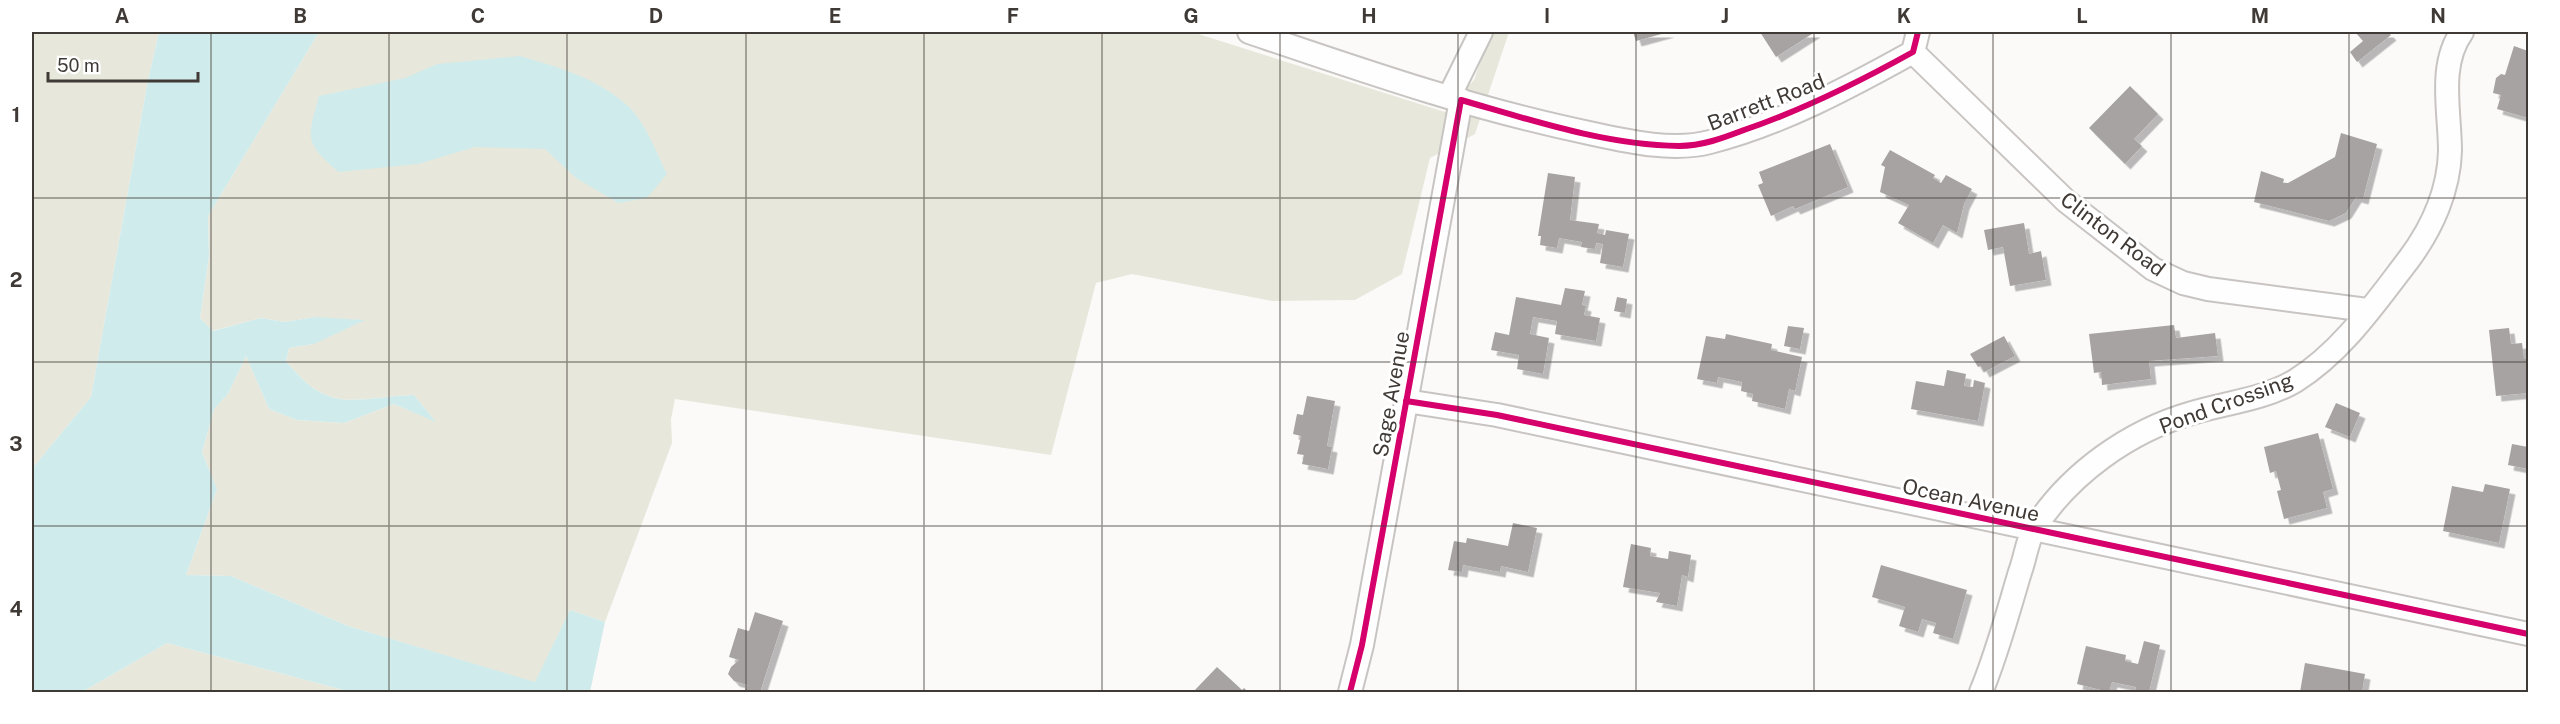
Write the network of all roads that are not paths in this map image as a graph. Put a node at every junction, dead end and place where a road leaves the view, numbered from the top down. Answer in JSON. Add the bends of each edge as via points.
{"nodes":[{"id":1,"x":1249,"y":32,"type":"edge"},
{"id":2,"x":1481,"y":32,"type":"edge"},
{"id":3,"x":2462,"y":32,"type":"edge"},
{"id":4,"x":1916,"y":41,"type":"edge"},
{"id":5,"x":1455,"y":99,"type":"junction"},
{"id":6,"x":2367,"y":310,"type":"junction"},
{"id":7,"x":1406,"y":401,"type":"junction"},
{"id":8,"x":2034,"y":530,"type":"junction"},
{"id":9,"x":2529,"y":634,"type":"edge"},
{"id":10,"x":1350,"y":693,"type":"edge"},
{"id":11,"x":1981,"y":693,"type":"edge"}],
"edges":[{"from":1,"to":5,"type":"street","name":"Barrett Road"},
{"from":2,"to":5,"type":"street","name":"Sage Avenue"},
{"from":3,"to":6,"type":"street","name":"Pond Crossing","via":[[2447,72],[2450,153],[2439,208],[2411,256]]},
{"from":4,"to":5,"type":"street","name":"Barrett Road","via":[[1862,81],[1775,119],[1709,142],[1679,146],[1618,139],[1546,124]]},
{"from":4,"to":6,"type":"street","name":"Clinton Road","via":[[2066,201],[2153,269],[2208,289]]},
{"from":5,"to":7,"type":"street","name":"Sage Avenue"},
{"from":6,"to":8,"type":"street","name":"Pond Crossing","via":[[2331,355],[2294,382],[2188,414],[2112,450],[2076,478]]},
{"from":7,"to":8,"type":"street","name":"Ocean Avenue","via":[[1497,415]]},
{"from":7,"to":10,"type":"street","name":"Sage Avenue"},
{"from":8,"to":9,"type":"street","name":"Ocean Avenue"},
{"from":8,"to":11,"type":"street","name":"Pond Crossing"}]}
